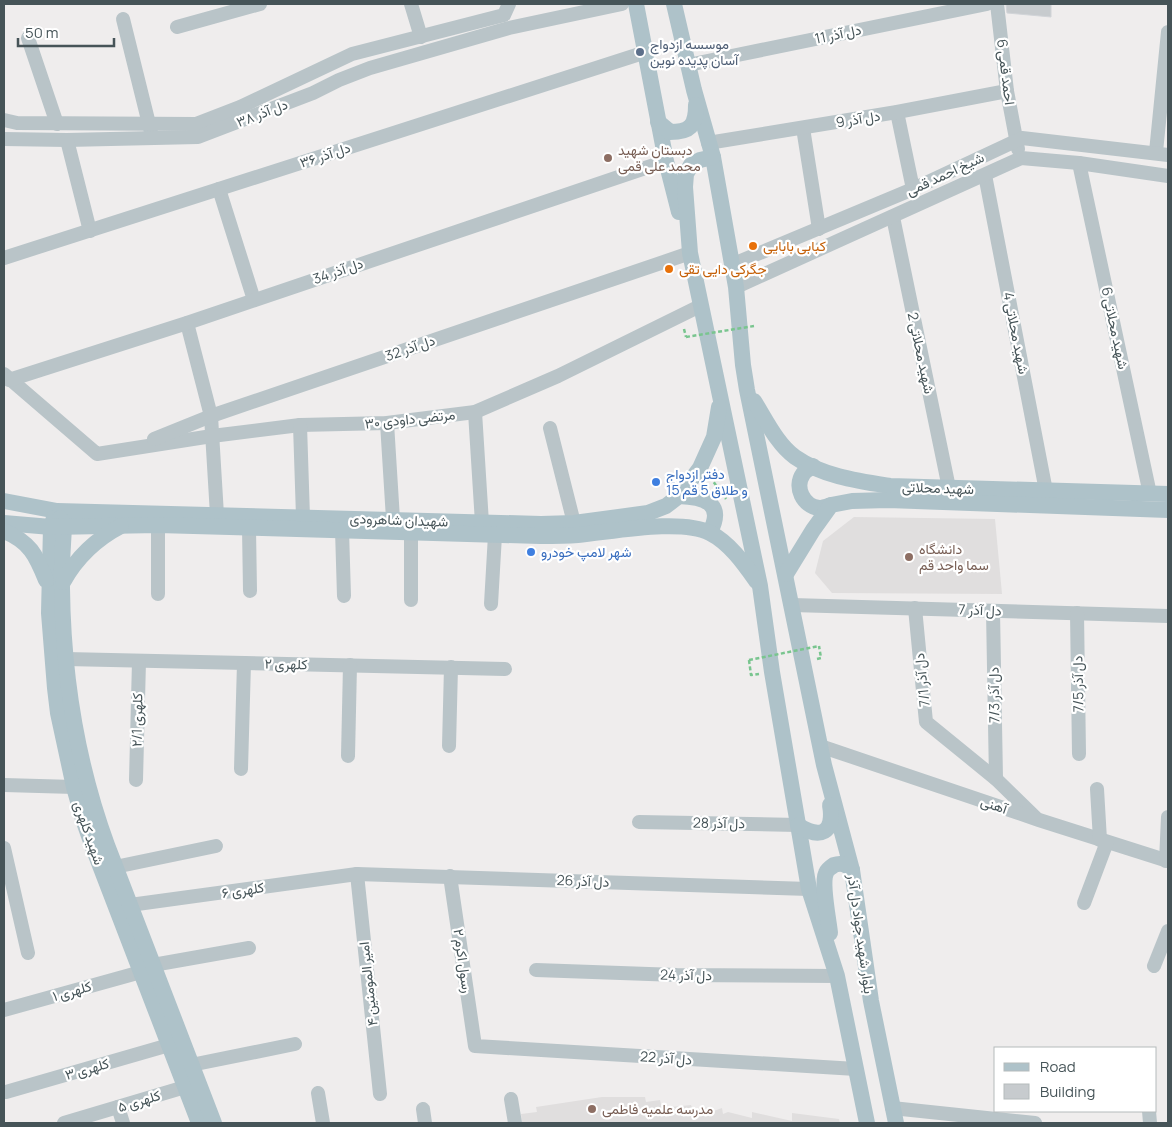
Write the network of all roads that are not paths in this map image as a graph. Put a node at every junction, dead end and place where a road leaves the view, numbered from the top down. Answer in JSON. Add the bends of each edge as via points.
{"nodes":[{"id":1,"x":260,"y":4,"type":"edge"},
{"id":2,"x":410,"y":4,"type":"edge"},
{"id":3,"x":622,"y":4,"type":"edge"},
{"id":4,"x":636,"y":4,"type":"edge"},
{"id":5,"x":674,"y":4,"type":"edge"},
{"id":6,"x":987,"y":4,"type":"edge"},
{"id":7,"x":997,"y":4,"type":"edge"},
{"id":8,"x":507,"y":15,"type":"edge"},
{"id":9,"x":123,"y":19,"type":"dead end"},
{"id":10,"x":177,"y":27,"type":"dead end"},
{"id":11,"x":1168,"y":32,"type":"edge"},
{"id":12,"x":421,"y":37,"type":"junction"},
{"id":13,"x":28,"y":38,"type":"dead end"},
{"id":14,"x":646,"y":52,"type":"junction"},
{"id":15,"x":688,"y":65,"type":"junction"},
{"id":16,"x":694,"y":90,"type":"junction"},
{"id":17,"x":1007,"y":91,"type":"junction"},
{"id":18,"x":897,"y":112,"type":"junction"},
{"id":19,"x":4,"y":120,"type":"edge"},
{"id":20,"x":658,"y":122,"type":"junction"},
{"id":21,"x":57,"y":124,"type":"junction"},
{"id":22,"x":803,"y":128,"type":"junction"},
{"id":23,"x":150,"y":130,"type":"junction"},
{"id":24,"x":4,"y":138,"type":"edge"},
{"id":25,"x":67,"y":140,"type":"junction"},
{"id":26,"x":1016,"y":140,"type":"junction"},
{"id":27,"x":710,"y":150,"type":"junction"},
{"id":28,"x":1162,"y":154,"type":"edge"},
{"id":29,"x":1022,"y":158,"type":"junction"},
{"id":30,"x":666,"y":161,"type":"junction"},
{"id":31,"x":1079,"y":162,"type":"junction"},
{"id":32,"x":985,"y":175,"type":"junction"},
{"id":33,"x":1168,"y":176,"type":"edge"},
{"id":34,"x":219,"y":189,"type":"junction"},
{"id":35,"x":913,"y":189,"type":"junction"},
{"id":36,"x":893,"y":217,"type":"junction"},
{"id":37,"x":819,"y":229,"type":"junction"},
{"id":38,"x":90,"y":231,"type":"junction"},
{"id":39,"x":690,"y":253,"type":"junction"},
{"id":40,"x":752,"y":256,"type":"junction"},
{"id":41,"x":4,"y":258,"type":"edge"},
{"id":42,"x":732,"y":265,"type":"junction"},
{"id":43,"x":761,"y":276,"type":"junction"},
{"id":44,"x":736,"y":287,"type":"junction"},
{"id":45,"x":254,"y":300,"type":"junction"},
{"id":46,"x":700,"y":306,"type":"junction"},
{"id":47,"x":187,"y":323,"type":"junction"},
{"id":48,"x":7,"y":377,"type":"edge"},
{"id":49,"x":748,"y":390,"type":"junction"},
{"id":50,"x":720,"y":395,"type":"junction"},
{"id":51,"x":475,"y":412,"type":"junction"},
{"id":52,"x":211,"y":416,"type":"junction"},
{"id":53,"x":387,"y":423,"type":"junction"},
{"id":54,"x":300,"y":425,"type":"junction"},
{"id":55,"x":550,"y":428,"type":"dead end"},
{"id":56,"x":212,"y":436,"type":"junction"},
{"id":57,"x":132,"y":447,"type":"junction"},
{"id":58,"x":813,"y":466,"type":"junction"},
{"id":59,"x":949,"y":488,"type":"junction"},
{"id":60,"x":1046,"y":491,"type":"junction"},
{"id":61,"x":1150,"y":494,"type":"junction"},
{"id":62,"x":1168,"y":494,"type":"edge"},
{"id":63,"x":679,"y":496,"type":"junction"},
{"id":64,"x":4,"y":501,"type":"edge"},
{"id":65,"x":832,"y":505,"type":"junction"},
{"id":66,"x":1168,"y":510,"type":"edge"},
{"id":67,"x":57,"y":511,"type":"junction"},
{"id":68,"x":217,"y":515,"type":"junction"},
{"id":69,"x":303,"y":517,"type":"junction"},
{"id":70,"x":393,"y":520,"type":"junction"},
{"id":71,"x":4,"y":523,"type":"edge"},
{"id":72,"x":482,"y":523,"type":"junction"},
{"id":73,"x":574,"y":523,"type":"junction"},
{"id":74,"x":124,"y":525,"type":"junction"},
{"id":75,"x":158,"y":525,"type":"junction"},
{"id":76,"x":57,"y":527,"type":"junction"},
{"id":77,"x":250,"y":528,"type":"junction"},
{"id":78,"x":342,"y":530,"type":"junction"},
{"id":79,"x":4,"y":531,"type":"edge"},
{"id":80,"x":710,"y":532,"type":"junction"},
{"id":81,"x":412,"y":533,"type":"junction"},
{"id":82,"x":495,"y":535,"type":"junction"},
{"id":83,"x":786,"y":574,"type":"junction"},
{"id":84,"x":55,"y":585,"type":"junction"},
{"id":85,"x":760,"y":586,"type":"junction"},
{"id":86,"x":250,"y":591,"type":"dead end"},
{"id":87,"x":158,"y":594,"type":"dead end"},
{"id":88,"x":344,"y":596,"type":"dead end"},
{"id":89,"x":411,"y":600,"type":"dead end"},
{"id":90,"x":492,"y":604,"type":"dead end"},
{"id":91,"x":792,"y":605,"type":"junction"},
{"id":92,"x":915,"y":608,"type":"junction"},
{"id":93,"x":993,"y":611,"type":"junction"},
{"id":94,"x":1077,"y":613,"type":"junction"},
{"id":95,"x":1168,"y":616,"type":"edge"},
{"id":96,"x":66,"y":659,"type":"junction"},
{"id":97,"x":138,"y":661,"type":"junction"},
{"id":98,"x":244,"y":663,"type":"junction"},
{"id":99,"x":350,"y":665,"type":"junction"},
{"id":100,"x":451,"y":667,"type":"junction"},
{"id":101,"x":506,"y":669,"type":"dead end"},
{"id":102,"x":449,"y":746,"type":"dead end"},
{"id":103,"x":820,"y":746,"type":"junction"},
{"id":104,"x":1079,"y":754,"type":"dead end"},
{"id":105,"x":348,"y":756,"type":"dead end"},
{"id":106,"x":824,"y":765,"type":"junction"},
{"id":107,"x":241,"y":769,"type":"dead end"},
{"id":108,"x":996,"y":779,"type":"junction"},
{"id":109,"x":136,"y":780,"type":"dead end"},
{"id":110,"x":4,"y":785,"type":"edge"},
{"id":111,"x":81,"y":785,"type":"junction"},
{"id":112,"x":1097,"y":789,"type":"dead end"},
{"id":113,"x":1168,"y":817,"type":"edge"},
{"id":114,"x":1038,"y":820,"type":"junction"},
{"id":115,"x":640,"y":822,"type":"dead end"},
{"id":116,"x":798,"y":825,"type":"junction"},
{"id":117,"x":1103,"y":841,"type":"junction"},
{"id":118,"x":216,"y":846,"type":"dead end"},
{"id":119,"x":4,"y":848,"type":"edge"},
{"id":120,"x":1167,"y":861,"type":"edge"},
{"id":121,"x":115,"y":867,"type":"junction"},
{"id":122,"x":852,"y":870,"type":"junction"},
{"id":123,"x":357,"y":874,"type":"junction"},
{"id":124,"x":450,"y":876,"type":"junction"},
{"id":125,"x":809,"y":889,"type":"junction"},
{"id":126,"x":1084,"y":903,"type":"dead end"},
{"id":127,"x":130,"y":905,"type":"junction"},
{"id":128,"x":1168,"y":931,"type":"edge"},
{"id":129,"x":249,"y":948,"type":"dead end"},
{"id":130,"x":28,"y":953,"type":"dead end"},
{"id":131,"x":1154,"y":966,"type":"dead end"},
{"id":132,"x":147,"y":968,"type":"junction"},
{"id":133,"x":536,"y":970,"type":"dead end"},
{"id":134,"x":835,"y":970,"type":"junction"},
{"id":135,"x":4,"y":1010,"type":"edge"},
{"id":136,"x":295,"y":1044,"type":"dead end"},
{"id":137,"x":169,"y":1046,"type":"junction"},
{"id":138,"x":475,"y":1046,"type":"joint"},
{"id":139,"x":191,"y":1065,"type":"junction"},
{"id":140,"x":856,"y":1069,"type":"junction"},
{"id":141,"x":185,"y":1087,"type":"junction"},
{"id":142,"x":6,"y":1092,"type":"dead end"},
{"id":143,"x":318,"y":1093,"type":"dead end"},
{"id":144,"x":380,"y":1094,"type":"dead end"},
{"id":145,"x":511,"y":1099,"type":"dead end"},
{"id":146,"x":118,"y":1107,"type":"junction"},
{"id":147,"x":423,"y":1109,"type":"dead end"},
{"id":148,"x":894,"y":1115,"type":"edge"},
{"id":149,"x":64,"y":1123,"type":"edge"},
{"id":150,"x":123,"y":1123,"type":"edge"},
{"id":151,"x":199,"y":1123,"type":"edge"},
{"id":152,"x":214,"y":1123,"type":"edge"},
{"id":153,"x":323,"y":1123,"type":"edge"},
{"id":154,"x":425,"y":1123,"type":"edge"},
{"id":155,"x":515,"y":1123,"type":"edge"},
{"id":156,"x":867,"y":1123,"type":"edge"},
{"id":157,"x":1035,"y":1123,"type":"edge"}],
"edges":[{"from":1,"to":10,"type":"street"},
{"from":2,"to":12,"type":"street"},
{"from":3,"to":8,"type":"street"},
{"from":4,"to":14,"type":"main road"},
{"from":5,"to":15,"type":"main road"},
{"from":6,"to":15,"type":"street","name":"دل آذر 11"},
{"from":7,"to":17,"type":"street","name":"احمد قمی 6"},
{"from":8,"to":12,"type":"street","name":"دل آذر ۳۸"},
{"from":8,"to":23,"type":"street","name":"دل آذر ۳۸","via":[[198,137]]},
{"from":9,"to":23,"type":"street"},
{"from":11,"to":28,"type":"street"},
{"from":12,"to":23,"type":"street","name":"دل آذر ۳۸","via":[[352,54],[240,107],[196,124]]},
{"from":13,"to":21,"type":"street"},
{"from":14,"to":20,"type":"main road"},
{"from":14,"to":34,"type":"street","name":"دل آذر ۳۶"},
{"from":15,"to":16,"type":"main road"},
{"from":16,"to":20,"type":"main road","via":[[692,125],[683,132],[670,132]]},
{"from":16,"to":27,"type":"main road"},
{"from":17,"to":18,"type":"street","name":"دل آذر 9"},
{"from":17,"to":26,"type":"street","name":"احمد قمی 6"},
{"from":18,"to":22,"type":"street","name":"دل آذر 9"},
{"from":18,"to":35,"type":"street"},
{"from":19,"to":21,"type":"street","name":"دل آذر ۳۸"},
{"from":20,"to":30,"type":"main road"},
{"from":21,"to":23,"type":"street","name":"دل آذر ۳۸"},
{"from":22,"to":27,"type":"street","name":"دل آذر 9"},
{"from":22,"to":37,"type":"street"},
{"from":23,"to":25,"type":"street","name":"دل آذر ۳۸"},
{"from":24,"to":25,"type":"street","name":"دل آذر ۳۸"},
{"from":25,"to":38,"type":"street"},
{"from":26,"to":28,"type":"street","name":"شیخ احمد قمی","via":[[1022,138]]},
{"from":26,"to":29,"type":"street","name":"احمد قمی 6"},
{"from":26,"to":35,"type":"street","name":"شیخ احمد قمی"},
{"from":27,"to":39,"type":"main road","via":[[691,165],[686,174]]},
{"from":27,"to":42,"type":"main road","name":"بلوار شهید جواد دل آذر"},
{"from":29,"to":31,"type":"street","name":"شیخ احمد قمی"},
{"from":29,"to":32,"type":"street","name":"شیخ احمد قمی"},
{"from":30,"to":39,"type":"main road"},
{"from":30,"to":45,"type":"street","name":"دل آذر 34"},
{"from":31,"to":33,"type":"street","name":"شیخ احمد قمی"},
{"from":31,"to":61,"type":"street","name":"شهید محلاتی 6"},
{"from":32,"to":36,"type":"street","name":"شیخ احمد قمی"},
{"from":32,"to":60,"type":"street","name":"شهید محلاتی 4"},
{"from":34,"to":38,"type":"street","name":"دل آذر ۳۶"},
{"from":34,"to":45,"type":"street"},
{"from":35,"to":37,"type":"street","name":"شیخ احمد قمی"},
{"from":36,"to":43,"type":"street","name":"شیخ احمد قمی"},
{"from":36,"to":59,"type":"street","name":"شهید محلاتی 2"},
{"from":37,"to":40,"type":"street","name":"شیخ احمد قمی"},
{"from":38,"to":41,"type":"street","name":"دل آذر ۳۶"},
{"from":39,"to":46,"type":"main road","name":"بلوار شهید جواد دل آذر"},
{"from":39,"to":52,"type":"street","name":"دل آذر 32"},
{"from":40,"to":42,"type":"street","name":"شیخ احمد قمی"},
{"from":40,"to":43,"type":"street","via":[[748,269]]},
{"from":42,"to":44,"type":"main road","name":"بلوار شهید جواد دل آذر"},
{"from":43,"to":44,"type":"street","name":"شیخ احمد قمی"},
{"from":44,"to":49,"type":"main road","name":"بلوار شهید جواد دل آذر"},
{"from":45,"to":47,"type":"street","name":"دل آذر 34"},
{"from":46,"to":50,"type":"main road","name":"بلوار شهید جواد دل آذر"},
{"from":46,"to":51,"type":"street","name":"۳۰ مرتضی داودی","via":[[558,376]]},
{"from":47,"to":48,"type":"street","name":"دل آذر 34"},
{"from":47,"to":52,"type":"street"},
{"from":48,"to":57,"type":"street","name":"۳۰ مرتضی داودی","via":[[97,454]]},
{"from":49,"to":58,"type":"main road","name":"شهید محلاتی","via":[[775,435],[794,456]]},
{"from":49,"to":83,"type":"main road","name":"بلوار شهید جواد دل آذر"},
{"from":50,"to":63,"type":"main road","name":"شهیدان شاهرودی","via":[[714,437],[700,468]]},
{"from":50,"to":85,"type":"main road","name":"بلوار شهید جواد دل آذر"},
{"from":51,"to":53,"type":"street","name":"۳۰ مرتضی داودی"},
{"from":51,"to":72,"type":"street"},
{"from":52,"to":56,"type":"street"},
{"from":52,"to":57,"type":"street","name":"دل آذر 32"},
{"from":53,"to":54,"type":"street","name":"۳۰ مرتضی داودی"},
{"from":53,"to":70,"type":"street"},
{"from":54,"to":56,"type":"street","name":"۳۰ مرتضی داودی"},
{"from":54,"to":69,"type":"street"},
{"from":55,"to":73,"type":"street"},
{"from":56,"to":57,"type":"street","name":"۳۰ مرتضی داودی"},
{"from":56,"to":68,"type":"street"},
{"from":58,"to":59,"type":"main road","name":"شهید محلاتی","via":[[852,480],[890,486]]},
{"from":58,"to":65,"type":"main road","name":"شهید محلاتی","via":[[803,473],[799,484],[801,496],[820,508]]},
{"from":59,"to":60,"type":"main road","name":"شهید محلاتی"},
{"from":60,"to":61,"type":"main road","name":"شهید محلاتی"},
{"from":61,"to":62,"type":"main road","name":"شهید محلاتی"},
{"from":63,"to":73,"type":"main road","name":"شهیدان شاهرودی","via":[[666,506],[648,513]]},
{"from":63,"to":80,"type":"main road","via":[[707,500],[714,510],[715,522]]},
{"from":64,"to":67,"type":"main road","name":"شهیدان شاهرودی"},
{"from":65,"to":66,"type":"main road","name":"شهید محلاتی","via":[[888,500]]},
{"from":65,"to":83,"type":"main road"},
{"from":67,"to":68,"type":"main road","name":"شهیدان شاهرودی"},
{"from":67,"to":76,"type":"main road"},
{"from":68,"to":69,"type":"main road","name":"شهیدان شاهرودی"},
{"from":69,"to":70,"type":"main road","name":"شهیدان شاهرودی"},
{"from":70,"to":72,"type":"main road","name":"شهیدان شاهرودی"},
{"from":71,"to":76,"type":"main road","name":"شهیدان شاهرودی"},
{"from":72,"to":73,"type":"main road","name":"شهیدان شاهرودی"},
{"from":74,"to":75,"type":"main road","name":"شهیدان شاهرودی"},
{"from":74,"to":76,"type":"main road","name":"شهیدان شاهرودی"},
{"from":74,"to":84,"type":"main road","via":[[88,548]]},
{"from":75,"to":77,"type":"main road","name":"شهیدان شاهرودی"},
{"from":75,"to":87,"type":"street"},
{"from":76,"to":84,"type":"main road","name":"شهید کلهری"},
{"from":77,"to":78,"type":"main road","name":"شهیدان شاهرودی"},
{"from":77,"to":86,"type":"street"},
{"from":78,"to":81,"type":"main road","name":"شهیدان شاهرودی"},
{"from":78,"to":88,"type":"street"},
{"from":79,"to":84,"type":"main road","via":[[16,536],[37,556]]},
{"from":80,"to":82,"type":"main road","name":"شهیدان شاهرودی","via":[[684,527],[651,527],[577,535]]},
{"from":80,"to":85,"type":"main road","name":"شهیدان شاهرودی","via":[[728,546]]},
{"from":81,"to":82,"type":"main road","name":"شهیدان شاهرودی"},
{"from":81,"to":89,"type":"street"},
{"from":82,"to":90,"type":"street"},
{"from":83,"to":91,"type":"main road","name":"بلوار شهید جواد دل آذر"},
{"from":84,"to":96,"type":"main road","name":"شهید کلهری"},
{"from":84,"to":111,"type":"main road","name":"شهید کلهری","via":[[49,613],[58,713]]},
{"from":85,"to":116,"type":"main road","name":"بلوار شهید جواد دل آذر"},
{"from":91,"to":92,"type":"street","name":"دل آذر 7"},
{"from":91,"to":103,"type":"main road","name":"بلوار شهید جواد دل آذر"},
{"from":92,"to":93,"type":"street","name":"دل آذر 7"},
{"from":92,"to":108,"type":"street","name":"دل آذر 7/1","via":[[926,722]]},
{"from":93,"to":94,"type":"street","name":"دل آذر 7"},
{"from":93,"to":108,"type":"street","name":"دل آذر 7/3"},
{"from":94,"to":95,"type":"street","name":"دل آذر 7"},
{"from":94,"to":104,"type":"street","name":"دل آذر 7/5"},
{"from":96,"to":97,"type":"street","name":"کلهری ۲"},
{"from":96,"to":111,"type":"main road","name":"شهید کلهری"},
{"from":97,"to":98,"type":"street","name":"کلهری ۲"},
{"from":97,"to":109,"type":"street","name":"کلهری ۲/1"},
{"from":98,"to":99,"type":"street","name":"کلهری ۲"},
{"from":98,"to":107,"type":"street"},
{"from":99,"to":100,"type":"street","name":"کلهری ۲"},
{"from":99,"to":105,"type":"street"},
{"from":100,"to":101,"type":"street","name":"کلهری ۲"},
{"from":100,"to":102,"type":"street"},
{"from":103,"to":106,"type":"main road","name":"بلوار شهید جواد دل آذر"},
{"from":103,"to":114,"type":"street","name":"آهنی"},
{"from":106,"to":116,"type":"main road","via":[[831,821],[828,829],[819,833],[809,832]]},
{"from":106,"to":122,"type":"main road","name":"بلوار شهید جواد دل آذر"},
{"from":108,"to":114,"type":"street","name":"دل آذر 7/1"},
{"from":110,"to":111,"type":"street"},
{"from":111,"to":121,"type":"main road","name":"شهید کلهری"},
{"from":111,"to":132,"type":"main road","name":"شهید کلهری","via":[[83,819]]},
{"from":112,"to":117,"type":"street"},
{"from":113,"to":120,"type":"street"},
{"from":114,"to":117,"type":"street","name":"آهنی"},
{"from":115,"to":116,"type":"street","name":"دل آذر 28"},
{"from":116,"to":125,"type":"main road","name":"بلوار شهید جواد دل آذر"},
{"from":117,"to":120,"type":"street","name":"آهنی"},
{"from":117,"to":126,"type":"street"},
{"from":118,"to":121,"type":"street"},
{"from":119,"to":130,"type":"street"},
{"from":121,"to":127,"type":"main road","name":"شهید کلهری"},
{"from":122,"to":134,"type":"main road","via":[[846,864],[832,867],[826,873],[824,883]]},
{"from":122,"to":148,"type":"main road","name":"بلوار شهید جواد دل آذر","via":[[870,993]]},
{"from":123,"to":124,"type":"street","name":"دل آذر 26"},
{"from":123,"to":127,"type":"street","name":"کلهری ۶"},
{"from":123,"to":144,"type":"street","name":"امیر المومنین ۴"},
{"from":124,"to":125,"type":"street","name":"دل آذر 26"},
{"from":124,"to":138,"type":"street","name":"رسول اکرم ۲"},
{"from":125,"to":134,"type":"main road","name":"بلوار شهید جواد دل آذر"},
{"from":127,"to":132,"type":"main road","name":"شهید کلهری"},
{"from":128,"to":131,"type":"street"},
{"from":129,"to":132,"type":"street","name":"کلهری ۱"},
{"from":132,"to":135,"type":"street","name":"کلهری ۱"},
{"from":132,"to":137,"type":"main road","name":"شهید کلهری"},
{"from":132,"to":139,"type":"main road","name":"شهید کلهری"},
{"from":133,"to":134,"type":"street","name":"دل آذر 24","via":[[677,975]]},
{"from":134,"to":140,"type":"main road","name":"بلوار شهید جواد دل آذر"},
{"from":136,"to":139,"type":"street"},
{"from":137,"to":141,"type":"main road","name":"شهید کلهری"},
{"from":137,"to":142,"type":"street","name":"کلهری ۳"},
{"from":138,"to":140,"type":"street","name":"دل آذر 22"},
{"from":139,"to":152,"type":"main road","name":"شهید کلهری"},
{"from":140,"to":156,"type":"main road","name":"بلوار شهید جواد دل آذر"},
{"from":141,"to":146,"type":"street","name":"کلهری ۵"},
{"from":141,"to":151,"type":"main road","name":"شهید کلهری"},
{"from":143,"to":153,"type":"street"},
{"from":145,"to":155,"type":"street"},
{"from":146,"to":149,"type":"street","name":"کلهری ۵"},
{"from":146,"to":150,"type":"street"},
{"from":147,"to":154,"type":"street"},
{"from":148,"to":157,"type":"street"}]}
